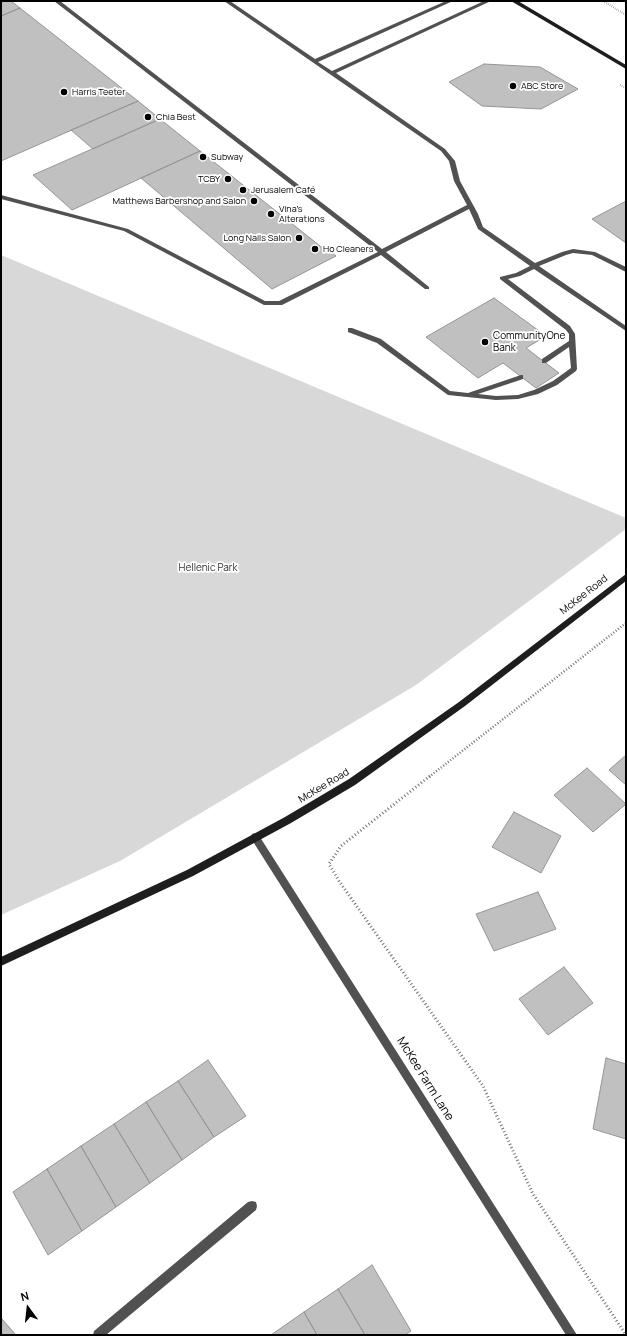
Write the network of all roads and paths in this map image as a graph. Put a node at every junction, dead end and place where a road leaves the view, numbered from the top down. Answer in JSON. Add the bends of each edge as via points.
{"nodes":[{"id":1,"x":57,"y":1,"type":"edge"},
{"id":2,"x":227,"y":1,"type":"edge"},
{"id":3,"x":450,"y":1,"type":"edge"},
{"id":4,"x":488,"y":1,"type":"edge"},
{"id":5,"x":514,"y":1,"type":"edge"},
{"id":6,"x":603,"y":1,"type":"edge"},
{"id":7,"x":626,"y":15,"type":"edge"},
{"id":8,"x":315,"y":62,"type":"junction"},
{"id":9,"x":626,"y":67,"type":"edge"},
{"id":10,"x":332,"y":74,"type":"junction"},
{"id":11,"x":1,"y":197,"type":"edge"},
{"id":12,"x":471,"y":206,"type":"junction"},
{"id":13,"x":382,"y":252,"type":"junction"},
{"id":14,"x":534,"y":266,"type":"junction"},
{"id":15,"x":626,"y":270,"type":"edge"},
{"id":16,"x":427,"y":288,"type":"dead end"},
{"id":17,"x":626,"y":329,"type":"edge"},
{"id":18,"x":350,"y":330,"type":"dead end"},
{"id":19,"x":572,"y":342,"type":"junction"},
{"id":20,"x":544,"y":361,"type":"dead end"},
{"id":21,"x":521,"y":377,"type":"dead end"},
{"id":22,"x":468,"y":395,"type":"junction"},
{"id":23,"x":626,"y":576,"type":"edge"},
{"id":24,"x":626,"y":623,"type":"edge"},
{"id":25,"x":255,"y":837,"type":"junction"},
{"id":26,"x":1,"y":962,"type":"edge"},
{"id":27,"x":252,"y":1206,"type":"dead end"},
{"id":28,"x":98,"y":1335,"type":"edge"},
{"id":29,"x":572,"y":1335,"type":"edge"},
{"id":30,"x":626,"y":1335,"type":"edge"}],
"edges":[{"from":1,"to":13,"type":"street"},
{"from":2,"to":8,"type":"street"},
{"from":3,"to":8,"type":"street"},
{"from":4,"to":10,"type":"street"},
{"from":5,"to":9,"type":"main road"},
{"from":6,"to":7,"type":"path"},
{"from":8,"to":10,"type":"street"},
{"from":10,"to":12,"type":"street","via":[[443,150],[452,161],[457,181]]},
{"from":11,"to":13,"type":"street","via":[[126,230],[264,303],[280,303]]},
{"from":12,"to":13,"type":"street"},
{"from":12,"to":14,"type":"street","via":[[480,228]]},
{"from":13,"to":16,"type":"street"},
{"from":14,"to":15,"type":"street","via":[[573,251],[593,254]]},
{"from":14,"to":17,"type":"street"},
{"from":14,"to":19,"type":"street","via":[[518,275],[502,278],[568,328],[572,334]]},
{"from":18,"to":22,"type":"street","via":[[379,341],[448,393]]},
{"from":19,"to":20,"type":"street"},
{"from":19,"to":22,"type":"street","via":[[574,369],[555,383],[518,397]]},
{"from":21,"to":22,"type":"street"},
{"from":23,"to":25,"type":"main road","name":"McKee Road","via":[[462,704],[352,782]]},
{"from":24,"to":30,"type":"path","via":[[341,846],[329,864],[484,1086],[533,1194]]},
{"from":25,"to":26,"type":"main road","name":"McKee Road","via":[[190,874]]},
{"from":25,"to":29,"type":"street","name":"McKee Farm Lane"},
{"from":27,"to":28,"type":"street"}]}
